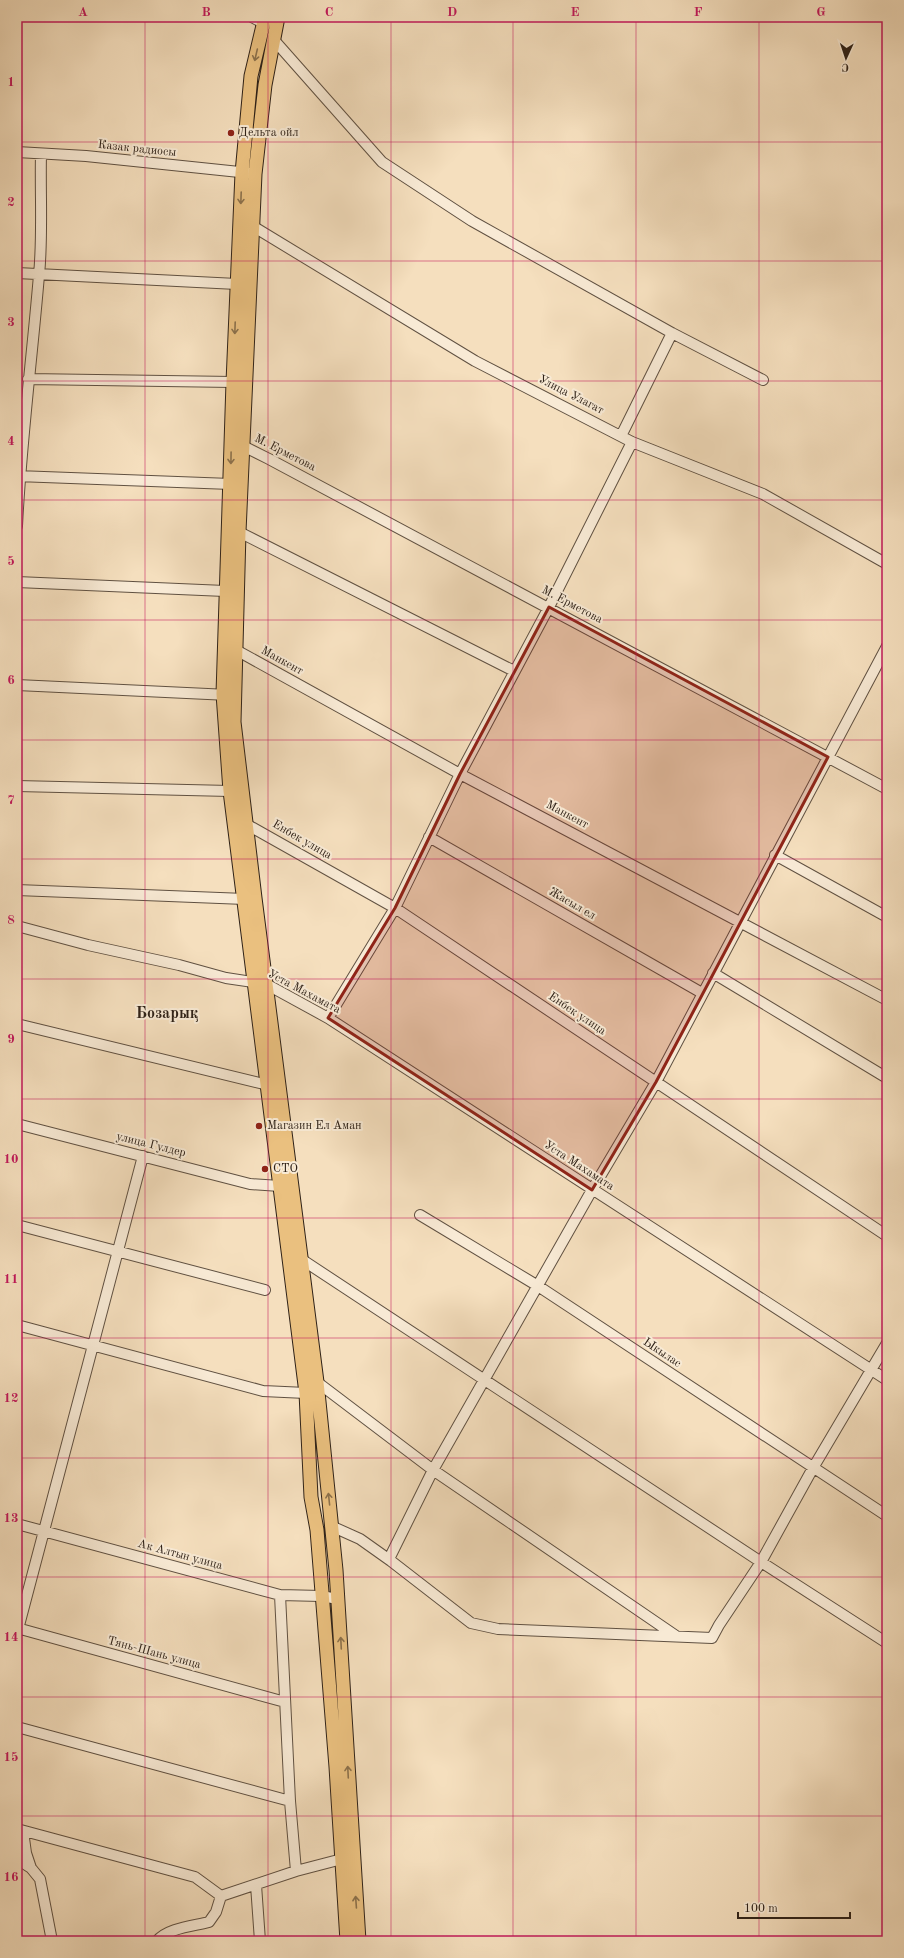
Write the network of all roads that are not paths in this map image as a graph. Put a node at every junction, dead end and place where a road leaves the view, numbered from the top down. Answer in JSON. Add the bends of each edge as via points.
{"nodes":[{"id":1,"x":278,"y":17,"type":"edge"},
{"id":2,"x":260,"y":19,"type":"edge"},
{"id":3,"x":274,"y":40,"type":"junction"},
{"id":4,"x":17,"y":152,"type":"edge"},
{"id":5,"x":41,"y":154,"type":"junction"},
{"id":6,"x":242,"y":173,"type":"junction"},
{"id":7,"x":255,"y":174,"type":"junction"},
{"id":8,"x":254,"y":227,"type":"junction"},
{"id":9,"x":17,"y":273,"type":"edge"},
{"id":10,"x":39,"y":273,"type":"junction"},
{"id":11,"x":237,"y":284,"type":"junction"},
{"id":12,"x":672,"y":333,"type":"junction"},
{"id":13,"x":28,"y":379,"type":"junction"},
{"id":14,"x":763,"y":380,"type":"dead end"},
{"id":15,"x":232,"y":382,"type":"junction"},
{"id":16,"x":238,"y":422,"type":"junction"},
{"id":17,"x":620,"y":436,"type":"junction"},
{"id":18,"x":632,"y":442,"type":"junction"},
{"id":19,"x":243,"y":446,"type":"junction"},
{"id":20,"x":18,"y":477,"type":"edge"},
{"id":21,"x":231,"y":484,"type":"junction"},
{"id":22,"x":17,"y":526,"type":"edge"},
{"id":23,"x":239,"y":532,"type":"junction"},
{"id":24,"x":887,"y":564,"type":"edge"},
{"id":25,"x":17,"y":582,"type":"edge"},
{"id":26,"x":225,"y":591,"type":"junction"},
{"id":27,"x":549,"y":607,"type":"junction"},
{"id":28,"x":887,"y":646,"type":"edge"},
{"id":29,"x":236,"y":650,"type":"junction"},
{"id":30,"x":514,"y":671,"type":"junction"},
{"id":31,"x":17,"y":685,"type":"edge"},
{"id":32,"x":229,"y":695,"type":"junction"},
{"id":33,"x":828,"y":757,"type":"junction"},
{"id":34,"x":460,"y":774,"type":"junction"},
{"id":35,"x":17,"y":786,"type":"edge"},
{"id":36,"x":887,"y":789,"type":"edge"},
{"id":37,"x":230,"y":791,"type":"junction"},
{"id":38,"x":246,"y":824,"type":"junction"},
{"id":39,"x":429,"y":837,"type":"junction"},
{"id":40,"x":775,"y":855,"type":"junction"},
{"id":41,"x":17,"y":890,"type":"edge"},
{"id":42,"x":244,"y":900,"type":"junction"},
{"id":43,"x":396,"y":908,"type":"junction"},
{"id":44,"x":887,"y":917,"type":"edge"},
{"id":45,"x":740,"y":922,"type":"junction"},
{"id":46,"x":17,"y":926,"type":"edge"},
{"id":47,"x":713,"y":973,"type":"junction"},
{"id":48,"x":253,"y":981,"type":"junction"},
{"id":49,"x":266,"y":984,"type":"junction"},
{"id":50,"x":702,"y":993,"type":"junction"},
{"id":51,"x":887,"y":1000,"type":"edge"},
{"id":52,"x":328,"y":1018,"type":"junction"},
{"id":53,"x":17,"y":1024,"type":"edge"},
{"id":54,"x":887,"y":1078,"type":"edge"},
{"id":55,"x":656,"y":1082,"type":"junction"},
{"id":56,"x":268,"y":1085,"type":"junction"},
{"id":57,"x":17,"y":1124,"type":"edge"},
{"id":58,"x":143,"y":1156,"type":"junction"},
{"id":59,"x":280,"y":1186,"type":"junction"},
{"id":60,"x":592,"y":1190,"type":"junction"},
{"id":61,"x":420,"y":1215,"type":"dead end"},
{"id":62,"x":17,"y":1225,"type":"edge"},
{"id":63,"x":887,"y":1236,"type":"edge"},
{"id":64,"x":118,"y":1251,"type":"junction"},
{"id":65,"x":301,"y":1259,"type":"junction"},
{"id":66,"x":538,"y":1286,"type":"junction"},
{"id":67,"x":265,"y":1290,"type":"dead end"},
{"id":68,"x":17,"y":1325,"type":"edge"},
{"id":69,"x":887,"y":1343,"type":"edge"},
{"id":70,"x":93,"y":1346,"type":"junction"},
{"id":71,"x":872,"y":1371,"type":"junction"},
{"id":72,"x":484,"y":1380,"type":"junction"},
{"id":73,"x":887,"y":1380,"type":"edge"},
{"id":74,"x":317,"y":1382,"type":"junction"},
{"id":75,"x":306,"y":1393,"type":"junction"},
{"id":76,"x":813,"y":1468,"type":"junction"},
{"id":77,"x":433,"y":1470,"type":"junction"},
{"id":78,"x":887,"y":1516,"type":"edge"},
{"id":79,"x":17,"y":1524,"type":"edge"},
{"id":80,"x":332,"y":1526,"type":"junction"},
{"id":81,"x":45,"y":1531,"type":"junction"},
{"id":82,"x":389,"y":1559,"type":"junction"},
{"id":83,"x":761,"y":1562,"type":"junction"},
{"id":84,"x":280,"y":1595,"type":"junction"},
{"id":85,"x":321,"y":1596,"type":"junction"},
{"id":86,"x":338,"y":1598,"type":"junction"},
{"id":87,"x":17,"y":1630,"type":"edge"},
{"id":88,"x":676,"y":1636,"type":"junction"},
{"id":89,"x":887,"y":1643,"type":"edge"},
{"id":90,"x":285,"y":1702,"type":"junction"},
{"id":91,"x":17,"y":1727,"type":"edge"},
{"id":92,"x":290,"y":1802,"type":"junction"},
{"id":93,"x":20,"y":1830,"type":"edge"},
{"id":94,"x":17,"y":1859,"type":"edge"},
{"id":95,"x":342,"y":1860,"type":"junction"},
{"id":96,"x":31,"y":1868,"type":"junction"},
{"id":97,"x":296,"y":1870,"type":"junction"},
{"id":98,"x":256,"y":1885,"type":"junction"},
{"id":99,"x":221,"y":1896,"type":"junction"},
{"id":100,"x":52,"y":1941,"type":"edge"},
{"id":101,"x":157,"y":1941,"type":"edge"},
{"id":102,"x":260,"y":1941,"type":"edge"},
{"id":103,"x":347,"y":1941,"type":"edge"},
{"id":104,"x":358,"y":1941,"type":"edge"}],
"edges":[{"from":1,"to":3,"type":"main road"},
{"from":2,"to":6,"type":"main road","one_way":true,"via":[[251,76]]},
{"from":3,"to":7,"type":"main road","via":[[265,84]]},
{"from":3,"to":12,"type":"street","via":[[382,162],[472,221]]},
{"from":4,"to":5,"type":"street","name":"Казак радиосы"},
{"from":5,"to":6,"type":"street","name":"Казак радиосы"},
{"from":5,"to":10,"type":"street"},
{"from":6,"to":7,"type":"street","name":"Казак радиосы"},
{"from":6,"to":11,"type":"main road","one_way":true},
{"from":7,"to":8,"type":"main road"},
{"from":8,"to":16,"type":"main road"},
{"from":8,"to":17,"type":"street","name":"Улица Улагат","via":[[475,361]]},
{"from":9,"to":10,"type":"street"},
{"from":10,"to":11,"type":"street"},
{"from":10,"to":13,"type":"street"},
{"from":11,"to":15,"type":"main road","one_way":true},
{"from":12,"to":14,"type":"street"},
{"from":12,"to":17,"type":"street"},
{"from":13,"to":15,"type":"street"},
{"from":13,"to":20,"type":"street"},
{"from":15,"to":16,"type":"main road"},
{"from":16,"to":19,"type":"main road"},
{"from":16,"to":21,"type":"main road","one_way":true},
{"from":17,"to":18,"type":"street","name":"Улица Улагат"},
{"from":18,"to":24,"type":"street","name":"Улица Улагат","via":[[763,494]]},
{"from":18,"to":27,"type":"street"},
{"from":19,"to":23,"type":"main road"},
{"from":19,"to":27,"type":"street","name":"М. Ерметова"},
{"from":20,"to":21,"type":"street"},
{"from":20,"to":22,"type":"street"},
{"from":21,"to":26,"type":"main road"},
{"from":23,"to":29,"type":"main road"},
{"from":23,"to":30,"type":"street"},
{"from":25,"to":26,"type":"street"},
{"from":26,"to":32,"type":"main road"},
{"from":27,"to":30,"type":"street"},
{"from":27,"to":33,"type":"street","name":"М. Ерметова"},
{"from":28,"to":33,"type":"street"},
{"from":29,"to":32,"type":"main road"},
{"from":29,"to":34,"type":"street","name":"Манкент"},
{"from":30,"to":34,"type":"street"},
{"from":31,"to":32,"type":"street"},
{"from":32,"to":37,"type":"main road"},
{"from":32,"to":38,"type":"main road"},
{"from":33,"to":36,"type":"street","name":"М. Ерметова"},
{"from":33,"to":40,"type":"street"},
{"from":34,"to":39,"type":"street"},
{"from":34,"to":45,"type":"street","name":"Манкент"},
{"from":35,"to":37,"type":"street"},
{"from":37,"to":42,"type":"main road"},
{"from":38,"to":43,"type":"street","name":"Енбек улица"},
{"from":38,"to":49,"type":"main road"},
{"from":39,"to":43,"type":"street"},
{"from":39,"to":50,"type":"street","name":"Жасыл ел"},
{"from":40,"to":44,"type":"street"},
{"from":40,"to":45,"type":"street"},
{"from":41,"to":42,"type":"street"},
{"from":42,"to":48,"type":"main road"},
{"from":43,"to":52,"type":"street"},
{"from":43,"to":55,"type":"street","name":"Енбек улица"},
{"from":45,"to":47,"type":"street"},
{"from":45,"to":51,"type":"street","name":"Манкент"},
{"from":46,"to":48,"type":"street","name":"Уста Махамата","via":[[226,978]]},
{"from":47,"to":50,"type":"street"},
{"from":47,"to":54,"type":"street"},
{"from":48,"to":49,"type":"street","name":"Уста Махамата"},
{"from":48,"to":56,"type":"main road"},
{"from":49,"to":52,"type":"street","name":"Уста Махамата"},
{"from":49,"to":65,"type":"main road"},
{"from":50,"to":55,"type":"street"},
{"from":52,"to":60,"type":"street","name":"Уста Махамата"},
{"from":53,"to":56,"type":"street"},
{"from":55,"to":60,"type":"street"},
{"from":55,"to":63,"type":"street","name":"Енбек улица"},
{"from":56,"to":59,"type":"main road"},
{"from":57,"to":58,"type":"street","name":"улица Гулдер"},
{"from":58,"to":59,"type":"street","name":"улица Гулдер","via":[[250,1184]]},
{"from":58,"to":64,"type":"street"},
{"from":59,"to":75,"type":"main road"},
{"from":60,"to":66,"type":"street"},
{"from":60,"to":71,"type":"street","name":"Уста Махамата"},
{"from":61,"to":66,"type":"street","name":"Ыкылас"},
{"from":62,"to":64,"type":"street"},
{"from":64,"to":67,"type":"street"},
{"from":64,"to":70,"type":"street"},
{"from":65,"to":72,"type":"street"},
{"from":65,"to":74,"type":"main road"},
{"from":66,"to":72,"type":"street"},
{"from":66,"to":76,"type":"street","name":"Ыкылас"},
{"from":68,"to":70,"type":"street"},
{"from":69,"to":71,"type":"street"},
{"from":70,"to":75,"type":"street","via":[[263,1391]]},
{"from":70,"to":81,"type":"street"},
{"from":71,"to":73,"type":"street","name":"Уста Махамата"},
{"from":71,"to":76,"type":"street"},
{"from":72,"to":77,"type":"street"},
{"from":72,"to":83,"type":"street"},
{"from":74,"to":77,"type":"street"},
{"from":80,"to":74,"type":"main road","one_way":true},
{"from":75,"to":85,"type":"main road","via":[[311,1497],[317,1530]]},
{"from":76,"to":78,"type":"street","name":"Ыкылас"},
{"from":76,"to":83,"type":"street"},
{"from":77,"to":82,"type":"street"},
{"from":77,"to":88,"type":"street"},
{"from":79,"to":81,"type":"street","name":"Ак Алтын улица"},
{"from":80,"to":82,"type":"street","via":[[360,1539]]},
{"from":80,"to":86,"type":"main road"},
{"from":81,"to":84,"type":"street","name":"Ак Алтын улица"},
{"from":81,"to":87,"type":"street"},
{"from":82,"to":88,"type":"street","via":[[471,1623],[498,1629]]},
{"from":83,"to":88,"type":"street","via":[[712,1638]]},
{"from":83,"to":89,"type":"street"},
{"from":84,"to":85,"type":"street","name":"Ак Алтын улица"},
{"from":84,"to":90,"type":"street"},
{"from":85,"to":86,"type":"street","name":"Ак Алтын улица"},
{"from":85,"to":95,"type":"main road"},
{"from":104,"to":86,"type":"main road","one_way":true},
{"from":87,"to":90,"type":"street","name":"Тянь-Шань улица"},
{"from":90,"to":92,"type":"street"},
{"from":91,"to":92,"type":"street"},
{"from":92,"to":97,"type":"street"},
{"from":93,"to":96,"type":"street"},
{"from":93,"to":99,"type":"street","via":[[195,1877]]},
{"from":94,"to":96,"type":"street"},
{"from":95,"to":97,"type":"street"},
{"from":95,"to":103,"type":"main road"},
{"from":96,"to":100,"type":"street","via":[[40,1879]]},
{"from":97,"to":98,"type":"street"},
{"from":98,"to":99,"type":"street"},
{"from":98,"to":102,"type":"street"},
{"from":99,"to":101,"type":"street","via":[[216,1912],[209,1922],[172,1932]]}]}
